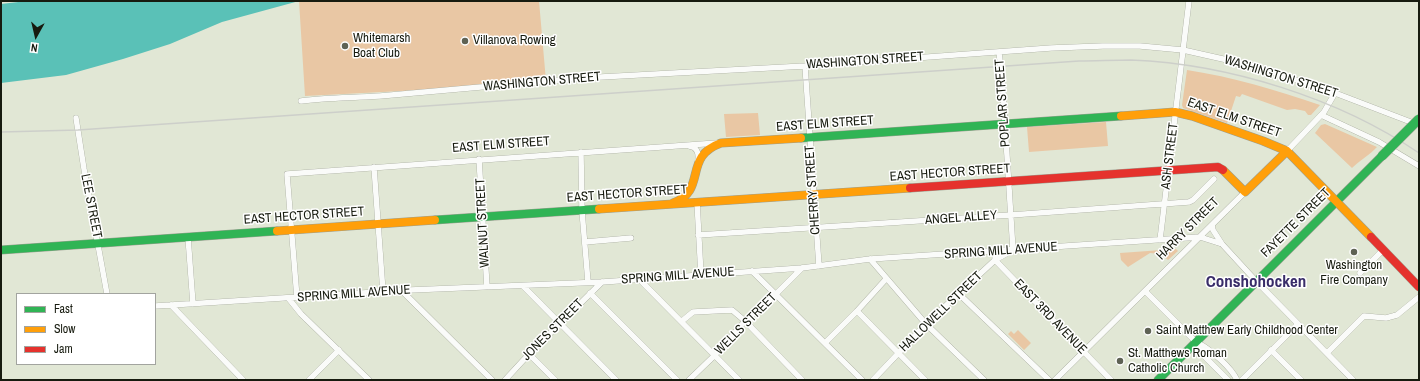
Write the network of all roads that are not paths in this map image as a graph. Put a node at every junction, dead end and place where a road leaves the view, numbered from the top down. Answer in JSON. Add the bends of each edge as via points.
{"nodes":[{"id":1,"x":1189,"y":1,"type":"edge"},
{"id":2,"x":1183,"y":50,"type":"junction"},
{"id":3,"x":999,"y":52,"type":"junction"},
{"id":4,"x":805,"y":66,"type":"junction"},
{"id":5,"x":1335,"y":93,"type":"junction"},
{"id":6,"x":300,"y":101,"type":"dead end"},
{"id":7,"x":1175,"y":112,"type":"junction"},
{"id":8,"x":1321,"y":115,"type":"junction"},
{"id":9,"x":76,"y":118,"type":"dead end"},
{"id":10,"x":1419,"y":120,"type":"edge"},
{"id":11,"x":1005,"y":125,"type":"junction"},
{"id":12,"x":1419,"y":125,"type":"edge"},
{"id":13,"x":810,"y":138,"type":"junction"},
{"id":14,"x":721,"y":143,"type":"junction"},
{"id":15,"x":685,"y":146,"type":"junction"},
{"id":16,"x":1287,"y":151,"type":"junction"},
{"id":17,"x":581,"y":152,"type":"junction"},
{"id":18,"x":479,"y":160,"type":"junction"},
{"id":19,"x":698,"y":160,"type":"junction"},
{"id":20,"x":1419,"y":166,"type":"edge"},
{"id":21,"x":374,"y":167,"type":"junction"},
{"id":22,"x":1168,"y":170,"type":"junction"},
{"id":23,"x":1214,"y":179,"type":"dead end"},
{"id":24,"x":1009,"y":182,"type":"junction"},
{"id":25,"x":692,"y":187,"type":"junction"},
{"id":26,"x":1245,"y":192,"type":"junction"},
{"id":27,"x":814,"y":195,"type":"junction"},
{"id":28,"x":1337,"y":201,"type":"junction"},
{"id":29,"x":697,"y":202,"type":"junction"},
{"id":30,"x":1164,"y":203,"type":"junction"},
{"id":31,"x":660,"y":205,"type":"junction"},
{"id":32,"x":582,"y":211,"type":"junction"},
{"id":33,"x":1011,"y":215,"type":"junction"},
{"id":34,"x":482,"y":217,"type":"junction"},
{"id":35,"x":378,"y":224,"type":"junction"},
{"id":36,"x":1212,"y":224,"type":"junction"},
{"id":37,"x":816,"y":227,"type":"junction"},
{"id":38,"x":292,"y":230,"type":"junction"},
{"id":39,"x":698,"y":235,"type":"junction"},
{"id":40,"x":188,"y":237,"type":"junction"},
{"id":41,"x":1200,"y":237,"type":"junction"},
{"id":42,"x":631,"y":238,"type":"dead end"},
{"id":43,"x":1160,"y":240,"type":"junction"},
{"id":44,"x":585,"y":242,"type":"junction"},
{"id":45,"x":98,"y":243,"type":"junction"},
{"id":46,"x":1222,"y":244,"type":"junction"},
{"id":47,"x":1,"y":250,"type":"edge"},
{"id":48,"x":1013,"y":250,"type":"junction"},
{"id":49,"x":1383,"y":250,"type":"junction"},
{"id":50,"x":994,"y":251,"type":"junction"},
{"id":51,"x":870,"y":259,"type":"junction"},
{"id":52,"x":995,"y":260,"type":"junction"},
{"id":53,"x":819,"y":266,"type":"junction"},
{"id":54,"x":802,"y":268,"type":"junction"},
{"id":55,"x":752,"y":271,"type":"junction"},
{"id":56,"x":1360,"y":273,"type":"dead end"},
{"id":57,"x":701,"y":275,"type":"junction"},
{"id":58,"x":639,"y":279,"type":"junction"},
{"id":59,"x":886,"y":279,"type":"junction"},
{"id":60,"x":1256,"y":281,"type":"junction"},
{"id":61,"x":588,"y":282,"type":"junction"},
{"id":62,"x":602,"y":282,"type":"junction"},
{"id":63,"x":523,"y":286,"type":"junction"},
{"id":64,"x":487,"y":287,"type":"junction"},
{"id":65,"x":1419,"y":287,"type":"edge"},
{"id":66,"x":402,"y":291,"type":"junction"},
{"id":67,"x":1145,"y":291,"type":"junction"},
{"id":68,"x":383,"y":292,"type":"junction"},
{"id":69,"x":107,"y":293,"type":"edge"},
{"id":70,"x":590,"y":293,"type":"junction"},
{"id":71,"x":776,"y":294,"type":"junction"},
{"id":72,"x":959,"y":294,"type":"junction"},
{"id":73,"x":1419,"y":297,"type":"edge"},
{"id":74,"x":298,"y":298,"type":"junction"},
{"id":75,"x":289,"y":299,"type":"junction"},
{"id":76,"x":193,"y":304,"type":"junction"},
{"id":77,"x":171,"y":305,"type":"junction"},
{"id":78,"x":156,"y":306,"type":"edge"},
{"id":79,"x":857,"y":311,"type":"junction"},
{"id":80,"x":682,"y":321,"type":"junction"},
{"id":81,"x":745,"y":321,"type":"junction"},
{"id":82,"x":560,"y":323,"type":"junction"},
{"id":83,"x":926,"y":324,"type":"junction"},
{"id":84,"x":1298,"y":324,"type":"junction"},
{"id":85,"x":1196,"y":342,"type":"junction"},
{"id":86,"x":825,"y":343,"type":"junction"},
{"id":87,"x":339,"y":350,"type":"junction"},
{"id":88,"x":1271,"y":350,"type":"junction"},
{"id":89,"x":1083,"y":352,"type":"junction"},
{"id":90,"x":899,"y":353,"type":"junction"},
{"id":91,"x":1327,"y":353,"type":"junction"},
{"id":92,"x":529,"y":354,"type":"junction"},
{"id":93,"x":714,"y":356,"type":"junction"},
{"id":94,"x":242,"y":380,"type":"edge"},
{"id":95,"x":309,"y":380,"type":"edge"},
{"id":96,"x":369,"y":380,"type":"edge"},
{"id":97,"x":492,"y":380,"type":"edge"},
{"id":98,"x":505,"y":380,"type":"edge"},
{"id":99,"x":555,"y":380,"type":"edge"},
{"id":100,"x":616,"y":380,"type":"edge"},
{"id":101,"x":677,"y":380,"type":"edge"},
{"id":102,"x":689,"y":380,"type":"edge"},
{"id":103,"x":738,"y":380,"type":"edge"},
{"id":104,"x":802,"y":380,"type":"edge"},
{"id":105,"x":862,"y":380,"type":"edge"},
{"id":106,"x":873,"y":380,"type":"edge"},
{"id":107,"x":925,"y":380,"type":"edge"},
{"id":108,"x":984,"y":380,"type":"edge"},
{"id":109,"x":1049,"y":380,"type":"edge"},
{"id":110,"x":1055,"y":380,"type":"edge"},
{"id":111,"x":1111,"y":380,"type":"edge"},
{"id":112,"x":1158,"y":380,"type":"edge"},
{"id":113,"x":1228,"y":380,"type":"edge"},
{"id":114,"x":1237,"y":380,"type":"edge"},
{"id":115,"x":1242,"y":380,"type":"edge"},
{"id":116,"x":1301,"y":380,"type":"edge"},
{"id":117,"x":1352,"y":380,"type":"edge"}],
"edges":[{"from":1,"to":2,"type":"street","name":"ASH STREET"},
{"from":2,"to":3,"type":"street","name":"WASHINGTON STREET","via":[[1103,46]]},
{"from":2,"to":5,"type":"street","name":"WASHINGTON STREET","via":[[1254,66]]},
{"from":2,"to":7,"type":"street","name":"ASH STREET"},
{"from":3,"to":4,"type":"street","name":"WASHINGTON STREET"},
{"from":3,"to":11,"type":"street","name":"POPLAR STREET"},
{"from":4,"to":6,"type":"street","name":"WASHINGTON STREET","via":[[582,78]]},
{"from":4,"to":13,"type":"street","name":"CHERRY STREET"},
{"from":5,"to":8,"type":"street","name":"HARRY STREET"},
{"from":5,"to":12,"type":"street","name":"WASHINGTON STREET"},
{"from":7,"to":11,"type":"main road","name":"EAST ELM STREET"},
{"from":7,"to":16,"type":"main road","name":"EAST ELM STREET","via":[[1263,140]]},
{"from":7,"to":22,"type":"street","name":"ASH STREET"},
{"from":8,"to":16,"type":"street","name":"HARRY STREET"},
{"from":8,"to":20,"type":"street","via":[[1379,142]]},
{"from":9,"to":45,"type":"street","name":"LEE STREET"},
{"from":10,"to":28,"type":"main road","name":"FAYETTE STREET","bridge":true},
{"from":11,"to":13,"type":"main road","name":"EAST ELM STREET"},
{"from":11,"to":24,"type":"street","name":"POPLAR STREET"},
{"from":13,"to":14,"type":"main road","name":"EAST ELM STREET"},
{"from":13,"to":27,"type":"street","name":"CHERRY STREET"},
{"from":14,"to":15,"type":"street","name":"EAST ELM STREET"},
{"from":14,"to":19,"type":"main road","via":[[710,148]]},
{"from":15,"to":17,"type":"street","name":"EAST ELM STREET"},
{"from":15,"to":19,"type":"street","via":[[695,148]]},
{"from":16,"to":26,"type":"main road","name":"HARRY STREET"},
{"from":16,"to":28,"type":"main road","name":"EAST ELM STREET"},
{"from":17,"to":18,"type":"street","name":"EAST ELM STREET"},
{"from":17,"to":32,"type":"street","name":"JONES STREET"},
{"from":18,"to":21,"type":"street","name":"EAST ELM STREET"},
{"from":18,"to":34,"type":"street","name":"WALNUT STREET"},
{"from":19,"to":25,"type":"main road"},
{"from":21,"to":35,"type":"street"},
{"from":21,"to":38,"type":"street","name":"EAST ELM STREET","via":[[287,174]]},
{"from":22,"to":24,"type":"main road","name":"EAST HECTOR STREET"},
{"from":22,"to":26,"type":"main road","name":"EAST HECTOR STREET","via":[[1218,167]]},
{"from":22,"to":30,"type":"street","name":"ASH STREET"},
{"from":23,"to":30,"type":"street","name":"ANGEL ALLEY","via":[[1189,202]]},
{"from":24,"to":27,"type":"main road","name":"EAST HECTOR STREET"},
{"from":24,"to":33,"type":"street","name":"POPLAR STREET"},
{"from":25,"to":29,"type":"main road","via":[[692,196]]},
{"from":25,"to":31,"type":"main road","via":[[680,200]]},
{"from":26,"to":36,"type":"street","name":"HARRY STREET"},
{"from":27,"to":29,"type":"main road","name":"EAST HECTOR STREET"},
{"from":27,"to":37,"type":"street","name":"CHERRY STREET"},
{"from":28,"to":49,"type":"main road","name":"EAST ELM STREET"},
{"from":28,"to":60,"type":"main road","name":"FAYETTE STREET"},
{"from":29,"to":31,"type":"main road","name":"EAST HECTOR STREET"},
{"from":29,"to":39,"type":"street"},
{"from":30,"to":33,"type":"street","name":"ANGEL ALLEY"},
{"from":30,"to":43,"type":"street","name":"ASH STREET"},
{"from":31,"to":32,"type":"main road","name":"EAST HECTOR STREET"},
{"from":32,"to":34,"type":"main road","name":"EAST HECTOR STREET"},
{"from":32,"to":44,"type":"street","name":"JONES STREET"},
{"from":33,"to":37,"type":"street","name":"ANGEL ALLEY"},
{"from":33,"to":48,"type":"street","name":"POPLAR STREET"},
{"from":34,"to":35,"type":"main road","name":"EAST HECTOR STREET"},
{"from":34,"to":64,"type":"street","name":"WALNUT STREET"},
{"from":35,"to":38,"type":"main road","name":"EAST HECTOR STREET"},
{"from":35,"to":68,"type":"street"},
{"from":36,"to":41,"type":"street","name":"HARRY STREET"},
{"from":36,"to":46,"type":"street"},
{"from":37,"to":39,"type":"street","name":"ANGEL ALLEY"},
{"from":37,"to":53,"type":"street","name":"CHERRY STREET"},
{"from":38,"to":40,"type":"main road","name":"EAST HECTOR STREET"},
{"from":38,"to":74,"type":"street"},
{"from":39,"to":57,"type":"street"},
{"from":40,"to":45,"type":"main road","name":"EAST HECTOR STREET"},
{"from":40,"to":76,"type":"street"},
{"from":41,"to":43,"type":"street","name":"SPRING MILL AVENUE"},
{"from":41,"to":46,"type":"street"},
{"from":41,"to":67,"type":"street","name":"HARRY STREET"},
{"from":42,"to":44,"type":"street"},
{"from":43,"to":48,"type":"street","name":"SPRING MILL AVENUE"},
{"from":44,"to":61,"type":"street","name":"JONES STREET"},
{"from":45,"to":47,"type":"main road","name":"EAST HECTOR STREET"},
{"from":45,"to":69,"type":"street","name":"LEE STREET"},
{"from":46,"to":60,"type":"street"},
{"from":48,"to":50,"type":"street","name":"SPRING MILL AVENUE"},
{"from":48,"to":52,"type":"street","name":"HALLOWELL STREET"},
{"from":49,"to":56,"type":"street"},
{"from":49,"to":65,"type":"main road","name":"EAST ELM STREET"},
{"from":50,"to":51,"type":"street","name":"SPRING MILL AVENUE"},
{"from":50,"to":52,"type":"street"},
{"from":51,"to":53,"type":"street","name":"SPRING MILL AVENUE"},
{"from":51,"to":59,"type":"street"},
{"from":52,"to":72,"type":"street","name":"HALLOWELL STREET"},
{"from":52,"to":89,"type":"street","name":"EAST 3RD AVENUE"},
{"from":53,"to":54,"type":"street","name":"SPRING MILL AVENUE"},
{"from":54,"to":55,"type":"street","name":"SPRING MILL AVENUE"},
{"from":54,"to":71,"type":"street","name":"WELLS STREET"},
{"from":55,"to":57,"type":"street","name":"SPRING MILL AVENUE"},
{"from":55,"to":71,"type":"street"},
{"from":57,"to":58,"type":"street","name":"SPRING MILL AVENUE"},
{"from":58,"to":62,"type":"street","name":"SPRING MILL AVENUE"},
{"from":58,"to":80,"type":"street"},
{"from":59,"to":79,"type":"street"},
{"from":59,"to":83,"type":"street"},
{"from":60,"to":84,"type":"street"},
{"from":60,"to":85,"type":"main road","name":"FAYETTE STREET"},
{"from":61,"to":62,"type":"street","name":"SPRING MILL AVENUE"},
{"from":61,"to":63,"type":"street","name":"SPRING MILL AVENUE"},
{"from":62,"to":70,"type":"street","name":"JONES STREET"},
{"from":63,"to":64,"type":"street","name":"SPRING MILL AVENUE"},
{"from":63,"to":82,"type":"street"},
{"from":64,"to":66,"type":"street","name":"SPRING MILL AVENUE"},
{"from":66,"to":68,"type":"street","name":"SPRING MILL AVENUE"},
{"from":66,"to":97,"type":"street"},
{"from":67,"to":85,"type":"street"},
{"from":67,"to":89,"type":"street","name":"HARRY STREET"},
{"from":68,"to":74,"type":"street","name":"SPRING MILL AVENUE"},
{"from":70,"to":82,"type":"street","name":"JONES STREET"},
{"from":70,"to":101,"type":"street"},
{"from":71,"to":81,"type":"street","name":"WELLS STREET"},
{"from":71,"to":86,"type":"street"},
{"from":72,"to":83,"type":"street","name":"HALLOWELL STREET"},
{"from":72,"to":109,"type":"street"},
{"from":73,"to":91,"type":"street","via":[[1397,315],[1386,318],[1364,316]]},
{"from":74,"to":75,"type":"street","name":"SPRING MILL AVENUE"},
{"from":75,"to":76,"type":"street","name":"SPRING MILL AVENUE"},
{"from":75,"to":87,"type":"street"},
{"from":76,"to":77,"type":"street","name":"SPRING MILL AVENUE"},
{"from":77,"to":78,"type":"street","name":"SPRING MILL AVENUE"},
{"from":77,"to":94,"type":"street"},
{"from":79,"to":86,"type":"street"},
{"from":79,"to":90,"type":"street"},
{"from":80,"to":81,"type":"street","via":[[693,312],[732,310]]},
{"from":80,"to":93,"type":"street"},
{"from":81,"to":93,"type":"street","name":"WELLS STREET"},
{"from":81,"to":104,"type":"street"},
{"from":82,"to":92,"type":"street","name":"JONES STREET"},
{"from":82,"to":100,"type":"street"},
{"from":83,"to":90,"type":"street","name":"HALLOWELL STREET"},
{"from":83,"to":108,"type":"street"},
{"from":84,"to":88,"type":"street"},
{"from":84,"to":91,"type":"street"},
{"from":85,"to":112,"type":"main road","name":"FAYETTE STREET"},
{"from":85,"to":113,"type":"street","via":[[1204,356]]},
{"from":85,"to":114,"type":"street","via":[[1210,351]]},
{"from":86,"to":105,"type":"street"},
{"from":87,"to":95,"type":"street"},
{"from":87,"to":96,"type":"street"},
{"from":88,"to":115,"type":"street"},
{"from":88,"to":116,"type":"street"},
{"from":89,"to":110,"type":"street","name":"HARRY STREET"},
{"from":89,"to":111,"type":"street","name":"EAST 3RD AVENUE"},
{"from":90,"to":106,"type":"street","name":"HALLOWELL STREET"},
{"from":90,"to":107,"type":"street"},
{"from":91,"to":117,"type":"street"},
{"from":92,"to":98,"type":"street","name":"JONES STREET"},
{"from":92,"to":99,"type":"street"},
{"from":93,"to":102,"type":"street","name":"WELLS STREET"},
{"from":93,"to":103,"type":"street"}]}
